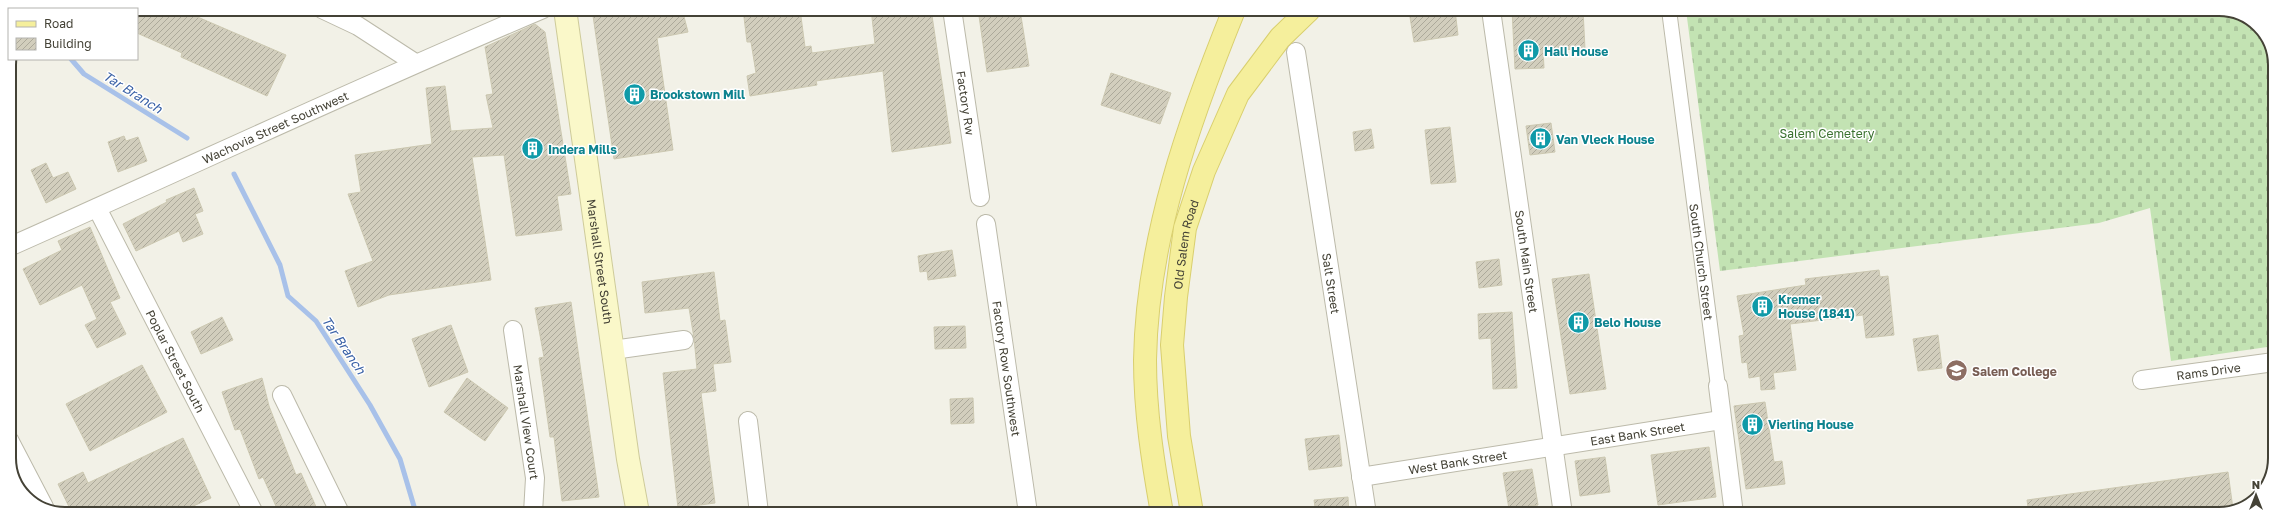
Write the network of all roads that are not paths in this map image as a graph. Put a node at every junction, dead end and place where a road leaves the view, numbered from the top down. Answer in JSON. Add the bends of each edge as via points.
{"nodes":[{"id":1,"x":337,"y":16,"type":"edge"},
{"id":2,"x":526,"y":16,"type":"edge"},
{"id":3,"x":567,"y":16,"type":"edge"},
{"id":4,"x":953,"y":16,"type":"edge"},
{"id":5,"x":1232,"y":16,"type":"edge"},
{"id":6,"x":1303,"y":16,"type":"edge"},
{"id":7,"x":1492,"y":16,"type":"edge"},
{"id":8,"x":1670,"y":16,"type":"edge"},
{"id":9,"x":1296,"y":52,"type":"dead end"},
{"id":10,"x":415,"y":63,"type":"junction"},
{"id":11,"x":980,"y":197,"type":"dead end"},
{"id":12,"x":97,"y":208,"type":"junction"},
{"id":13,"x":986,"y":224,"type":"dead end"},
{"id":14,"x":16,"y":244,"type":"edge"},
{"id":15,"x":513,"y":330,"type":"dead end"},
{"id":16,"x":684,"y":340,"type":"dead end"},
{"id":17,"x":613,"y":350,"type":"junction"},
{"id":18,"x":2268,"y":363,"type":"edge"},
{"id":19,"x":2142,"y":380,"type":"dead end"},
{"id":20,"x":1718,"y":386,"type":"joint"},
{"id":21,"x":282,"y":395,"type":"dead end"},
{"id":22,"x":1721,"y":420,"type":"junction"},
{"id":23,"x":748,"y":421,"type":"dead end"},
{"id":24,"x":1554,"y":447,"type":"junction"},
{"id":25,"x":16,"y":453,"type":"edge"},
{"id":26,"x":1361,"y":477,"type":"junction"},
{"id":27,"x":40,"y":499,"type":"edge"},
{"id":28,"x":251,"y":507,"type":"edge"},
{"id":29,"x":337,"y":507,"type":"edge"},
{"id":30,"x":533,"y":507,"type":"edge"},
{"id":31,"x":637,"y":507,"type":"edge"},
{"id":32,"x":758,"y":507,"type":"edge"},
{"id":33,"x":1027,"y":507,"type":"edge"},
{"id":34,"x":1161,"y":507,"type":"edge"},
{"id":35,"x":1191,"y":507,"type":"edge"},
{"id":36,"x":1366,"y":507,"type":"edge"},
{"id":37,"x":1562,"y":507,"type":"edge"},
{"id":38,"x":1733,"y":507,"type":"edge"}],
"edges":[{"from":1,"to":10,"type":"street","via":[[358,26]]},
{"from":2,"to":10,"type":"street","name":"Wachovia Street Southwest"},
{"from":3,"to":17,"type":"main road","name":"Marshall Street South"},
{"from":4,"to":11,"type":"street","name":"Factory Rw"},
{"from":5,"to":34,"type":"main road","via":[[1201,91],[1174,174],[1149,295],[1145,360],[1149,441]]},
{"from":6,"to":35,"type":"main road","name":"Old Salem Road","via":[[1280,38],[1238,94],[1204,170],[1185,228],[1172,345],[1179,436]]},
{"from":7,"to":24,"type":"street","name":"South Main Street"},
{"from":8,"to":20,"type":"street","name":"South Church Street"},
{"from":9,"to":26,"type":"street","name":"Salt Street"},
{"from":10,"to":12,"type":"street","name":"Wachovia Street Southwest"},
{"from":12,"to":14,"type":"street","name":"Wachovia Street Southwest"},
{"from":12,"to":28,"type":"street","name":"Poplar Street South"},
{"from":13,"to":33,"type":"street","name":"Factory Row Southwest"},
{"from":15,"to":30,"type":"street","name":"Marshall View Court","via":[[535,478]]},
{"from":16,"to":17,"type":"street"},
{"from":17,"to":31,"type":"main road","name":"Marshall Street South"},
{"from":18,"to":19,"type":"street","name":"Rams Drive"},
{"from":20,"to":22,"type":"street","name":"South Church Street"},
{"from":21,"to":29,"type":"street"},
{"from":22,"to":24,"type":"street","name":"East Bank Street"},
{"from":22,"to":38,"type":"street","name":"South Church Street"},
{"from":23,"to":32,"type":"street"},
{"from":24,"to":26,"type":"street","name":"West Bank Street"},
{"from":24,"to":37,"type":"street","name":"South Main Street"},
{"from":25,"to":27,"type":"street"},
{"from":26,"to":36,"type":"street","name":"Salt Street"}]}
